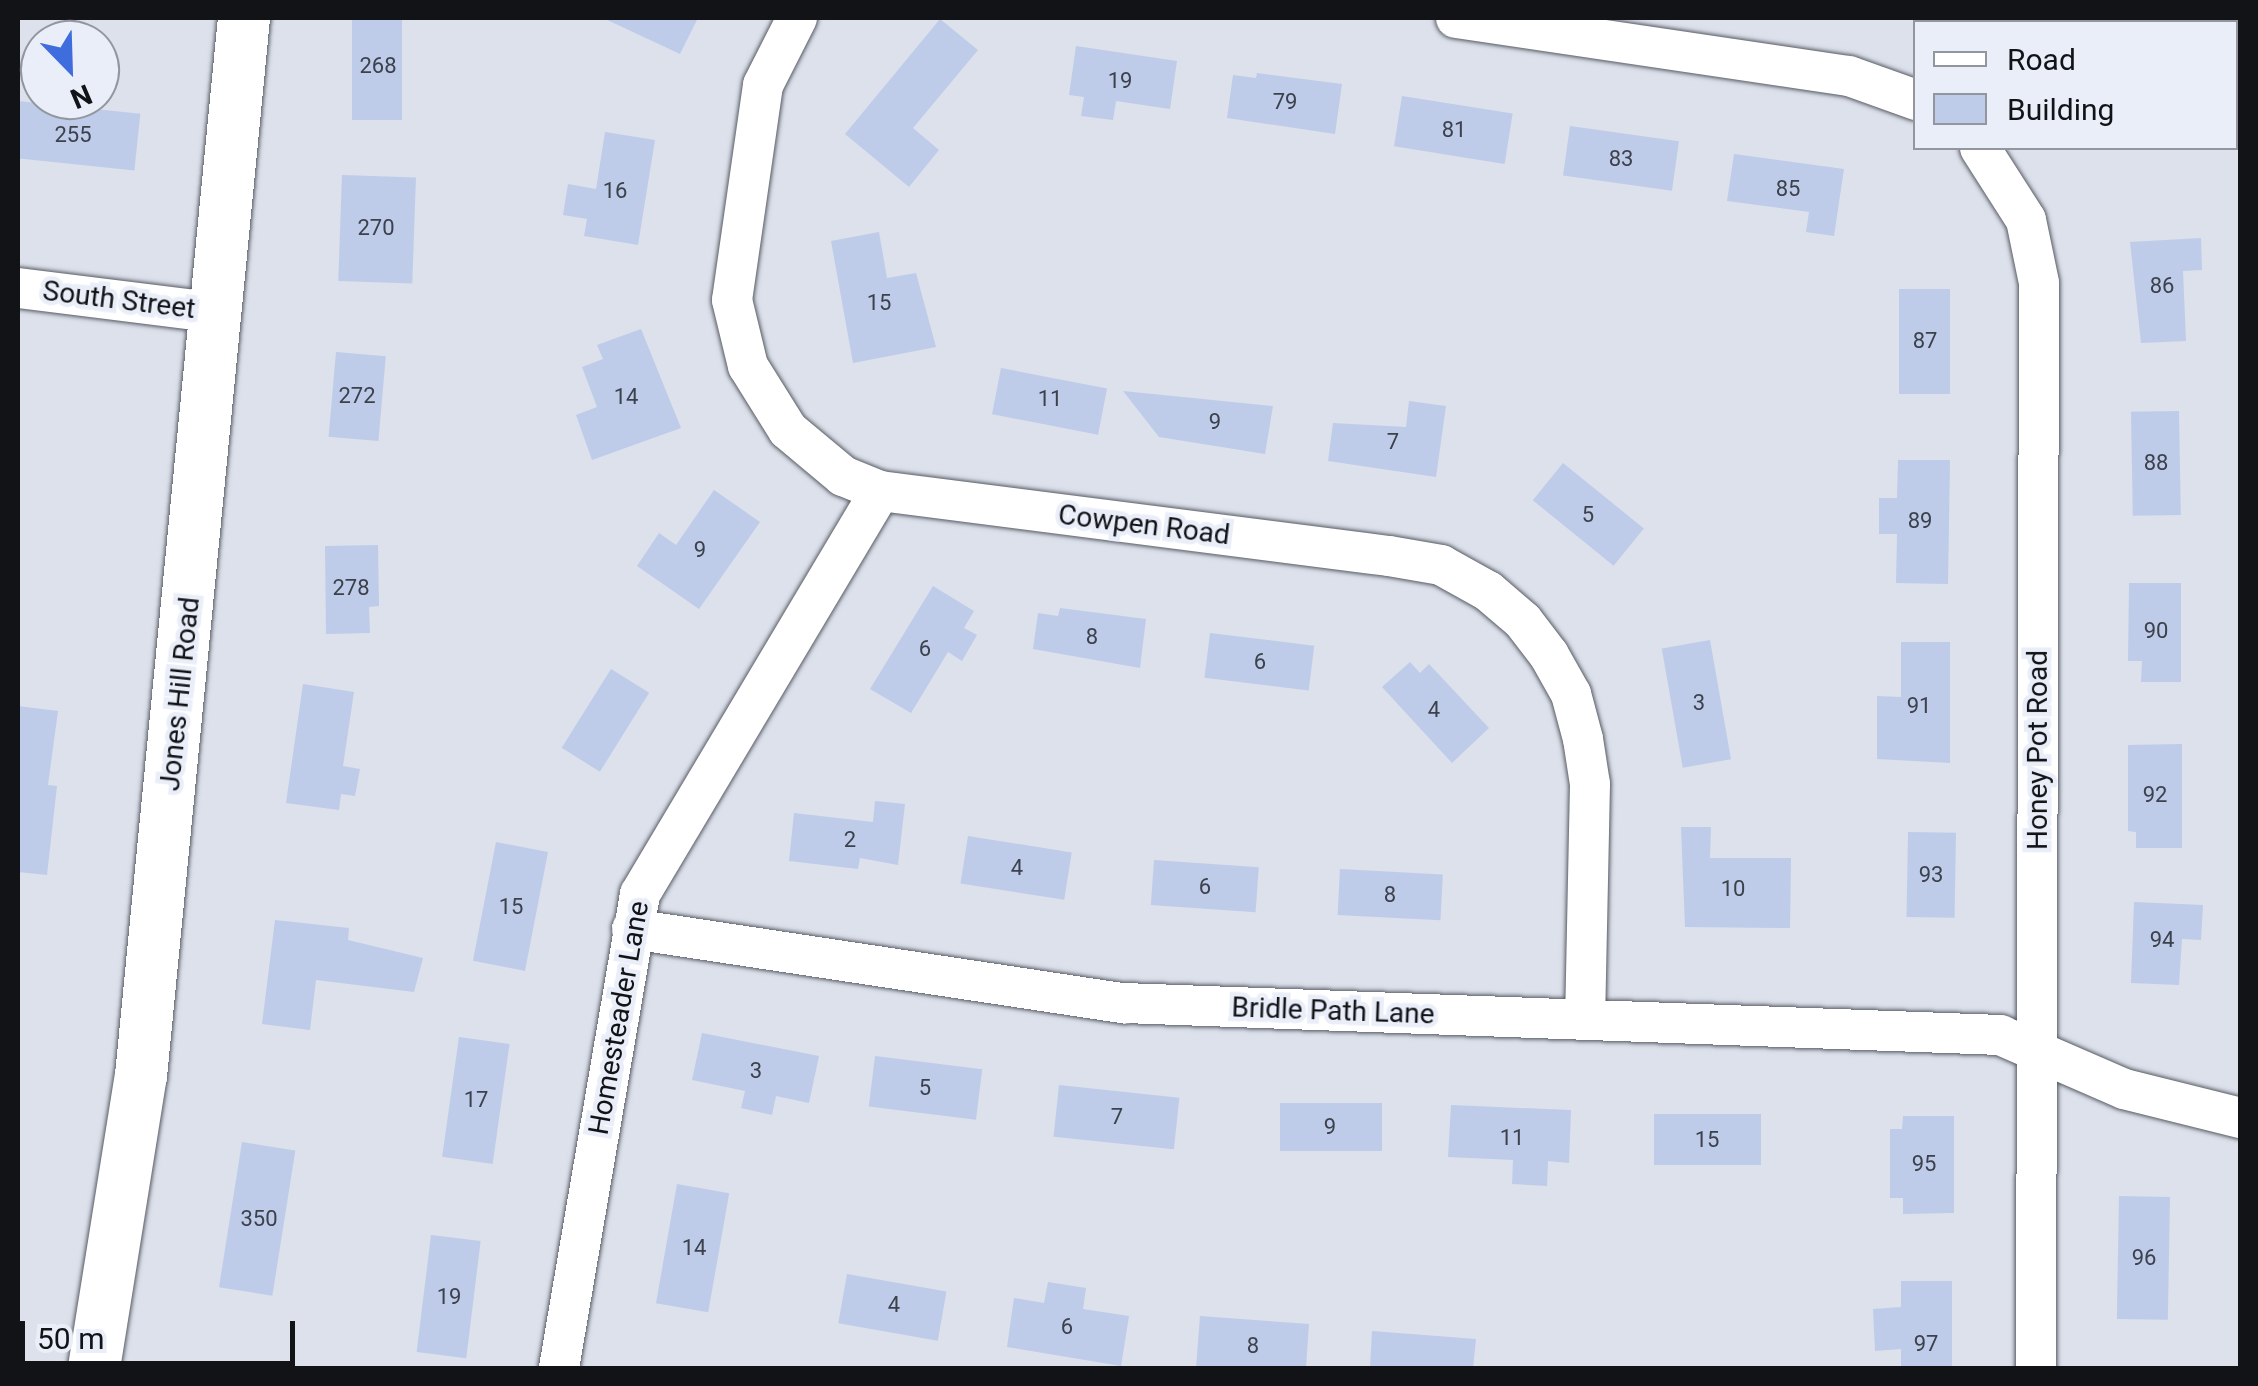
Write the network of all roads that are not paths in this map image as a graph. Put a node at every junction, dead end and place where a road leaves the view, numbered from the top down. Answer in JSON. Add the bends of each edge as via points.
{"nodes":[{"id":1,"x":244,"y":18,"type":"edge"},
{"id":2,"x":796,"y":18,"type":"edge"},
{"id":3,"x":1456,"y":18,"type":"edge"},
{"id":4,"x":1913,"y":99,"type":"edge"},
{"id":5,"x":1981,"y":150,"type":"edge"},
{"id":6,"x":18,"y":288,"type":"edge"},
{"id":7,"x":220,"y":313,"type":"junction"},
{"id":8,"x":880,"y":491,"type":"junction"},
{"id":9,"x":632,"y":929,"type":"junction"},
{"id":10,"x":1585,"y":1020,"type":"junction"},
{"id":11,"x":2037,"y":1050,"type":"junction"},
{"id":12,"x":2240,"y":1118,"type":"edge"},
{"id":13,"x":94,"y":1368,"type":"edge"},
{"id":14,"x":559,"y":1368,"type":"edge"},
{"id":15,"x":2036,"y":1368,"type":"edge"}],
"edges":[{"from":1,"to":7,"type":"main road","name":"Jones Hill Road"},
{"from":2,"to":8,"type":"street","name":"Cowpen Road","via":[[763,85],[732,300],[734,331],[788,430],[843,476]]},
{"from":3,"to":4,"type":"street","via":[[1849,76]]},
{"from":5,"to":11,"type":"street","name":"Honey Pot Road","via":[[2026,220],[2038,282]]},
{"from":6,"to":7,"type":"street","name":"South Street"},
{"from":7,"to":13,"type":"main road","name":"Jones Hill Road","via":[[140,1076]]},
{"from":8,"to":9,"type":"street","name":"Homesteader Lane","via":[[657,856]]},
{"from":8,"to":10,"type":"street","name":"Cowpen Road","via":[[1390,556],[1441,565],[1488,592],[1523,621],[1549,656],[1571,694],[1584,739],[1590,784]]},
{"from":9,"to":10,"type":"street","name":"Bridle Path Lane","via":[[1124,1004]]},
{"from":9,"to":14,"type":"street","name":"Homesteader Lane"},
{"from":10,"to":11,"type":"street","name":"Bridle Path Lane","via":[[2000,1035]]},
{"from":11,"to":12,"type":"street","name":"Bridle Path Lane","via":[[2124,1089]]},
{"from":11,"to":15,"type":"street","name":"Honey Pot Road"}]}
